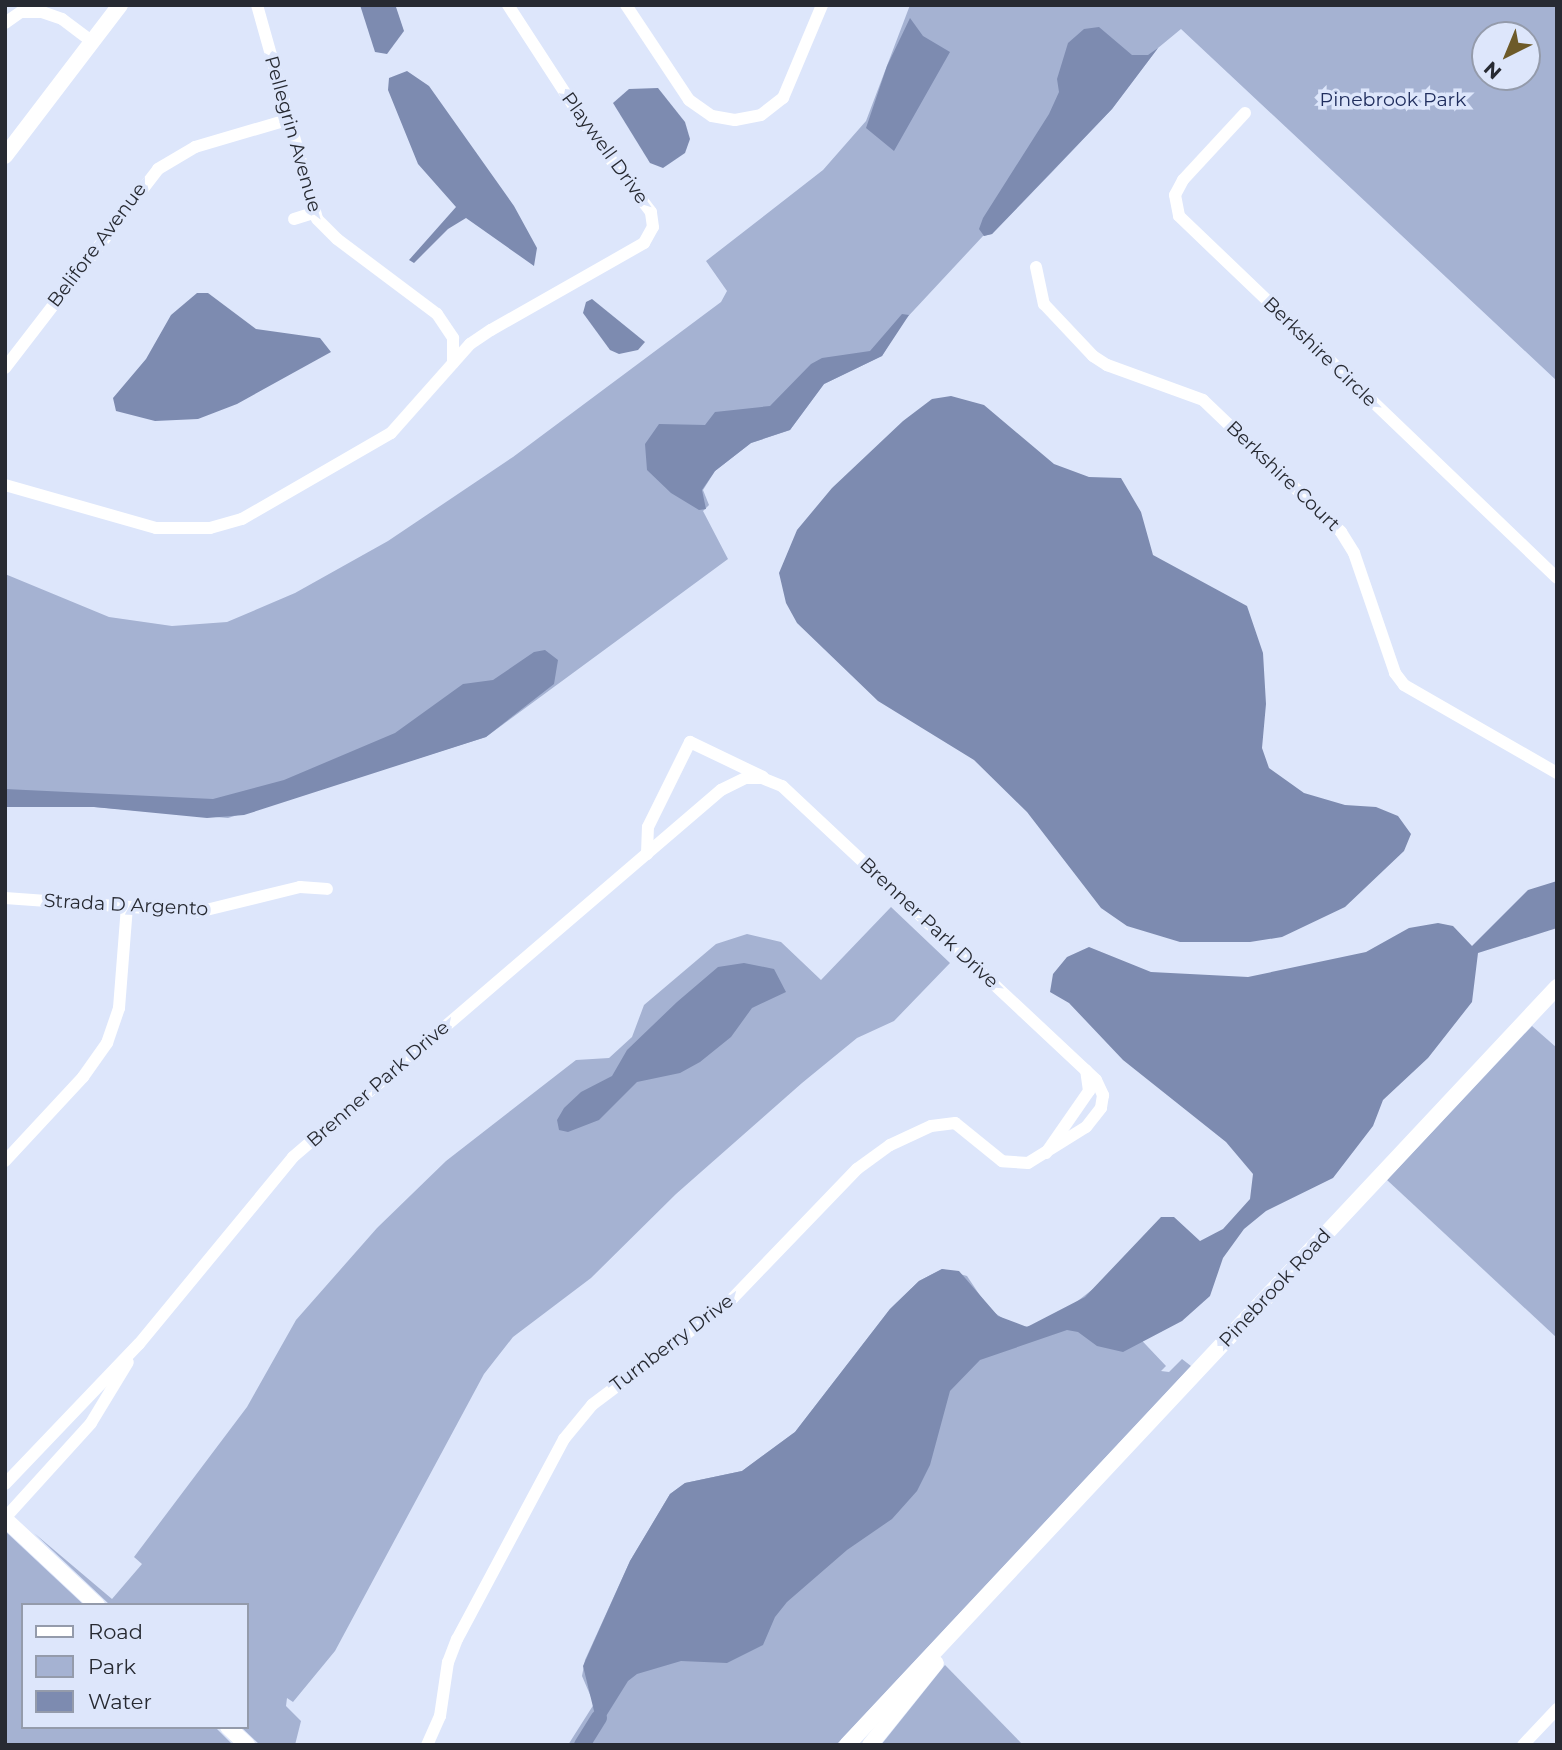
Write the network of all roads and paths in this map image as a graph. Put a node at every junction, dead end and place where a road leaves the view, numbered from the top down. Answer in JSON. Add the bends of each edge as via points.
{"nodes":[{"id":1,"x":120,"y":5,"type":"edge"},
{"id":2,"x":257,"y":5,"type":"edge"},
{"id":3,"x":508,"y":5,"type":"edge"},
{"id":4,"x":626,"y":5,"type":"edge"},
{"id":5,"x":822,"y":5,"type":"edge"},
{"id":6,"x":5,"y":23,"type":"edge"},
{"id":7,"x":91,"y":41,"type":"junction"},
{"id":8,"x":1245,"y":113,"type":"dead end"},
{"id":9,"x":286,"y":120,"type":"junction"},
{"id":10,"x":5,"y":156,"type":"edge"},
{"id":11,"x":314,"y":213,"type":"junction"},
{"id":12,"x":294,"y":219,"type":"dead end"},
{"id":13,"x":1036,"y":267,"type":"dead end"},
{"id":14,"x":453,"y":363,"type":"junction"},
{"id":15,"x":5,"y":368,"type":"edge"},
{"id":16,"x":5,"y":485,"type":"edge"},
{"id":17,"x":1557,"y":578,"type":"edge"},
{"id":18,"x":1557,"y":773,"type":"edge"},
{"id":19,"x":769,"y":780,"type":"junction"},
{"id":20,"x":647,"y":854,"type":"junction"},
{"id":21,"x":327,"y":888,"type":"dead end"},
{"id":22,"x":5,"y":898,"type":"edge"},
{"id":23,"x":127,"y":907,"type":"junction"},
{"id":24,"x":1557,"y":988,"type":"edge"},
{"id":25,"x":1086,"y":1070,"type":"junction"},
{"id":26,"x":1046,"y":1154,"type":"junction"},
{"id":27,"x":5,"y":1161,"type":"edge"},
{"id":28,"x":139,"y":1344,"type":"junction"},
{"id":29,"x":5,"y":1484,"type":"edge"},
{"id":30,"x":5,"y":1518,"type":"edge"},
{"id":31,"x":993,"y":1589,"type":"junction"},
{"id":32,"x":95,"y":1603,"type":"edge"},
{"id":33,"x":1557,"y":1709,"type":"edge"},
{"id":34,"x":230,"y":1729,"type":"edge"},
{"id":35,"x":430,"y":1740,"type":"edge"},
{"id":36,"x":247,"y":1745,"type":"edge"},
{"id":37,"x":420,"y":1745,"type":"edge"},
{"id":38,"x":848,"y":1745,"type":"edge"},
{"id":39,"x":870,"y":1745,"type":"edge"},
{"id":40,"x":1523,"y":1745,"type":"edge"}],
"edges":[{"from":1,"to":7,"type":"street"},
{"from":2,"to":9,"type":"street","name":"Pellegrin Avenue"},
{"from":3,"to":14,"type":"street","name":"Playwell Drive","via":[[595,139],[651,212],[653,227],[636,250],[515,314],[470,344]]},
{"from":4,"to":5,"type":"street","via":[[689,100],[712,116],[735,120],[761,115],[783,98]]},
{"from":6,"to":7,"type":"street","via":[[21,12],[42,12],[62,19]]},
{"from":7,"to":10,"type":"street"},
{"from":8,"to":17,"type":"street","name":"Berkshire Circle","via":[[1183,180],[1175,195],[1179,216]]},
{"from":9,"to":11,"type":"street","name":"Pellegrin Avenue"},
{"from":9,"to":15,"type":"street","name":"Belifore Avenue","via":[[195,147],[158,169]]},
{"from":11,"to":12,"type":"street"},
{"from":11,"to":14,"type":"street","name":"Pellegrin Avenue","via":[[337,239],[442,320],[453,338]]},
{"from":13,"to":18,"type":"street","name":"Berkshire Court","via":[[1044,304],[1093,356],[1203,400],[1341,532],[1354,553],[1395,673],[1404,685]]},
{"from":14,"to":16,"type":"street","via":[[385,438],[261,510],[228,523],[191,529],[134,524]]},
{"from":19,"to":20,"type":"street","name":"Brenner Park Drive","via":[[746,778],[729,785]]},
{"from":19,"to":20,"type":"street","name":"Brenner Park Drive","via":[[690,742],[648,827]]},
{"from":19,"to":25,"type":"street","name":"Brenner Park Drive","via":[[786,790]]},
{"from":20,"to":28,"type":"street","name":"Brenner Park Drive","via":[[285,1164]]},
{"from":21,"to":23,"type":"street","name":"Strada D Argento","via":[[300,887],[212,911]]},
{"from":22,"to":23,"type":"street","name":"Strada D Argento"},
{"from":23,"to":27,"type":"street","via":[[119,1008],[107,1043],[83,1077]]},
{"from":24,"to":31,"type":"street","name":"Pinebrook Road"},
{"from":25,"to":26,"type":"street","via":[[1089,1091]]},
{"from":25,"to":26,"type":"street","name":"Turnberry Drive","via":[[1101,1087],[1104,1099],[1099,1113]]},
{"from":26,"to":35,"type":"street","name":"Turnberry Drive","via":[[1028,1163],[1009,1163],[954,1123],[931,1126],[890,1145],[857,1169],[729,1302],[592,1405],[564,1439],[457,1639]]},
{"from":28,"to":29,"type":"street","name":"Brenner Park Drive"},
{"from":28,"to":30,"type":"street","name":"Brenner Park Drive","via":[[91,1423]]},
{"from":30,"to":32,"type":"street"},
{"from":31,"to":38,"type":"street","name":"Pinebrook Road"},
{"from":31,"to":39,"type":"street","name":"Pinebrook Road"},
{"from":33,"to":40,"type":"street"},
{"from":34,"to":36,"type":"street"},
{"from":35,"to":37,"type":"street","name":"Turnberry Drive"}]}
